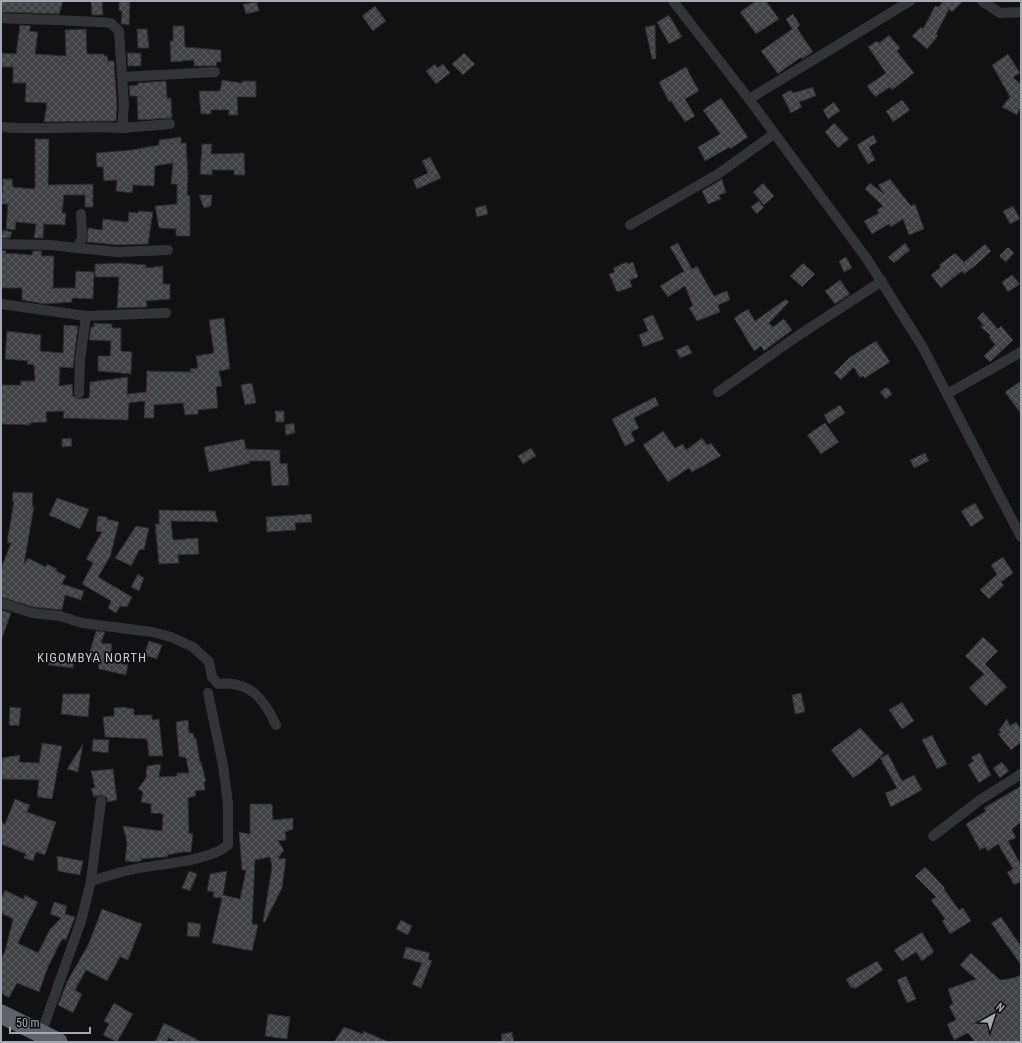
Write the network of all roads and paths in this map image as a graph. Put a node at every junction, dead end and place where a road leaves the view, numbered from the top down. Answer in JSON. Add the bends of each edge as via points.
{"nodes":[{"id":1,"x":673,"y":1,"type":"edge"},
{"id":2,"x":910,"y":1,"type":"edge"},
{"id":3,"x":982,"y":1,"type":"edge"},
{"id":4,"x":1021,"y":12,"type":"edge"},
{"id":5,"x":1,"y":18,"type":"edge"},
{"id":6,"x":215,"y":72,"type":"dead end"},
{"id":7,"x":122,"y":77,"type":"junction"},
{"id":8,"x":749,"y":99,"type":"junction"},
{"id":9,"x":170,"y":124,"type":"dead end"},
{"id":10,"x":1,"y":127,"type":"edge"},
{"id":11,"x":122,"y":128,"type":"junction"},
{"id":12,"x":774,"y":134,"type":"junction"},
{"id":13,"x":81,"y":214,"type":"dead end"},
{"id":14,"x":630,"y":225,"type":"dead end"},
{"id":15,"x":1,"y":244,"type":"edge"},
{"id":16,"x":77,"y":248,"type":"junction"},
{"id":17,"x":168,"y":250,"type":"dead end"},
{"id":18,"x":882,"y":281,"type":"junction"},
{"id":19,"x":1,"y":304,"type":"edge"},
{"id":20,"x":166,"y":314,"type":"dead end"},
{"id":21,"x":86,"y":316,"type":"junction"},
{"id":22,"x":1021,"y":352,"type":"edge"},
{"id":23,"x":718,"y":392,"type":"dead end"},
{"id":24,"x":79,"y":393,"type":"dead end"},
{"id":25,"x":948,"y":394,"type":"junction"},
{"id":26,"x":1021,"y":537,"type":"edge"},
{"id":27,"x":1,"y":603,"type":"edge"},
{"id":28,"x":208,"y":693,"type":"dead end"},
{"id":29,"x":276,"y":725,"type":"dead end"},
{"id":30,"x":1021,"y":774,"type":"edge"},
{"id":31,"x":100,"y":801,"type":"dead end"},
{"id":32,"x":933,"y":836,"type":"dead end"},
{"id":33,"x":91,"y":880,"type":"junction"},
{"id":34,"x":1,"y":1014,"type":"edge"},
{"id":35,"x":41,"y":1034,"type":"junction"},
{"id":36,"x":58,"y":1042,"type":"edge"}],
"edges":[{"from":1,"to":8,"type":"street"},
{"from":2,"to":8,"type":"street"},
{"from":3,"to":4,"type":"street","via":[[1000,13]]},
{"from":5,"to":7,"type":"street","via":[[111,23],[119,31]]},
{"from":6,"to":7,"type":"street"},
{"from":7,"to":11,"type":"street"},
{"from":8,"to":12,"type":"street"},
{"from":9,"to":11,"type":"street"},
{"from":10,"to":11,"type":"street"},
{"from":12,"to":14,"type":"street","via":[[718,174]]},
{"from":12,"to":18,"type":"street"},
{"from":13,"to":16,"type":"street","via":[[82,238]]},
{"from":15,"to":16,"type":"street"},
{"from":16,"to":17,"type":"street","via":[[118,252]]},
{"from":18,"to":23,"type":"street"},
{"from":18,"to":25,"type":"street"},
{"from":19,"to":21,"type":"street"},
{"from":20,"to":21,"type":"street"},
{"from":21,"to":24,"type":"street"},
{"from":22,"to":25,"type":"street"},
{"from":25,"to":26,"type":"street"},
{"from":27,"to":29,"type":"street","via":[[32,613],[171,637],[193,647],[209,662],[212,678],[218,684],[228,683],[255,692],[267,706]]},
{"from":28,"to":33,"type":"street","via":[[223,765],[228,804],[228,845],[220,851]]},
{"from":30,"to":32,"type":"street","via":[[980,800]]},
{"from":31,"to":33,"type":"street"},
{"from":33,"to":35,"type":"street","via":[[75,942]]},
{"from":34,"to":35,"type":"highway"},
{"from":35,"to":36,"type":"highway"}]}
